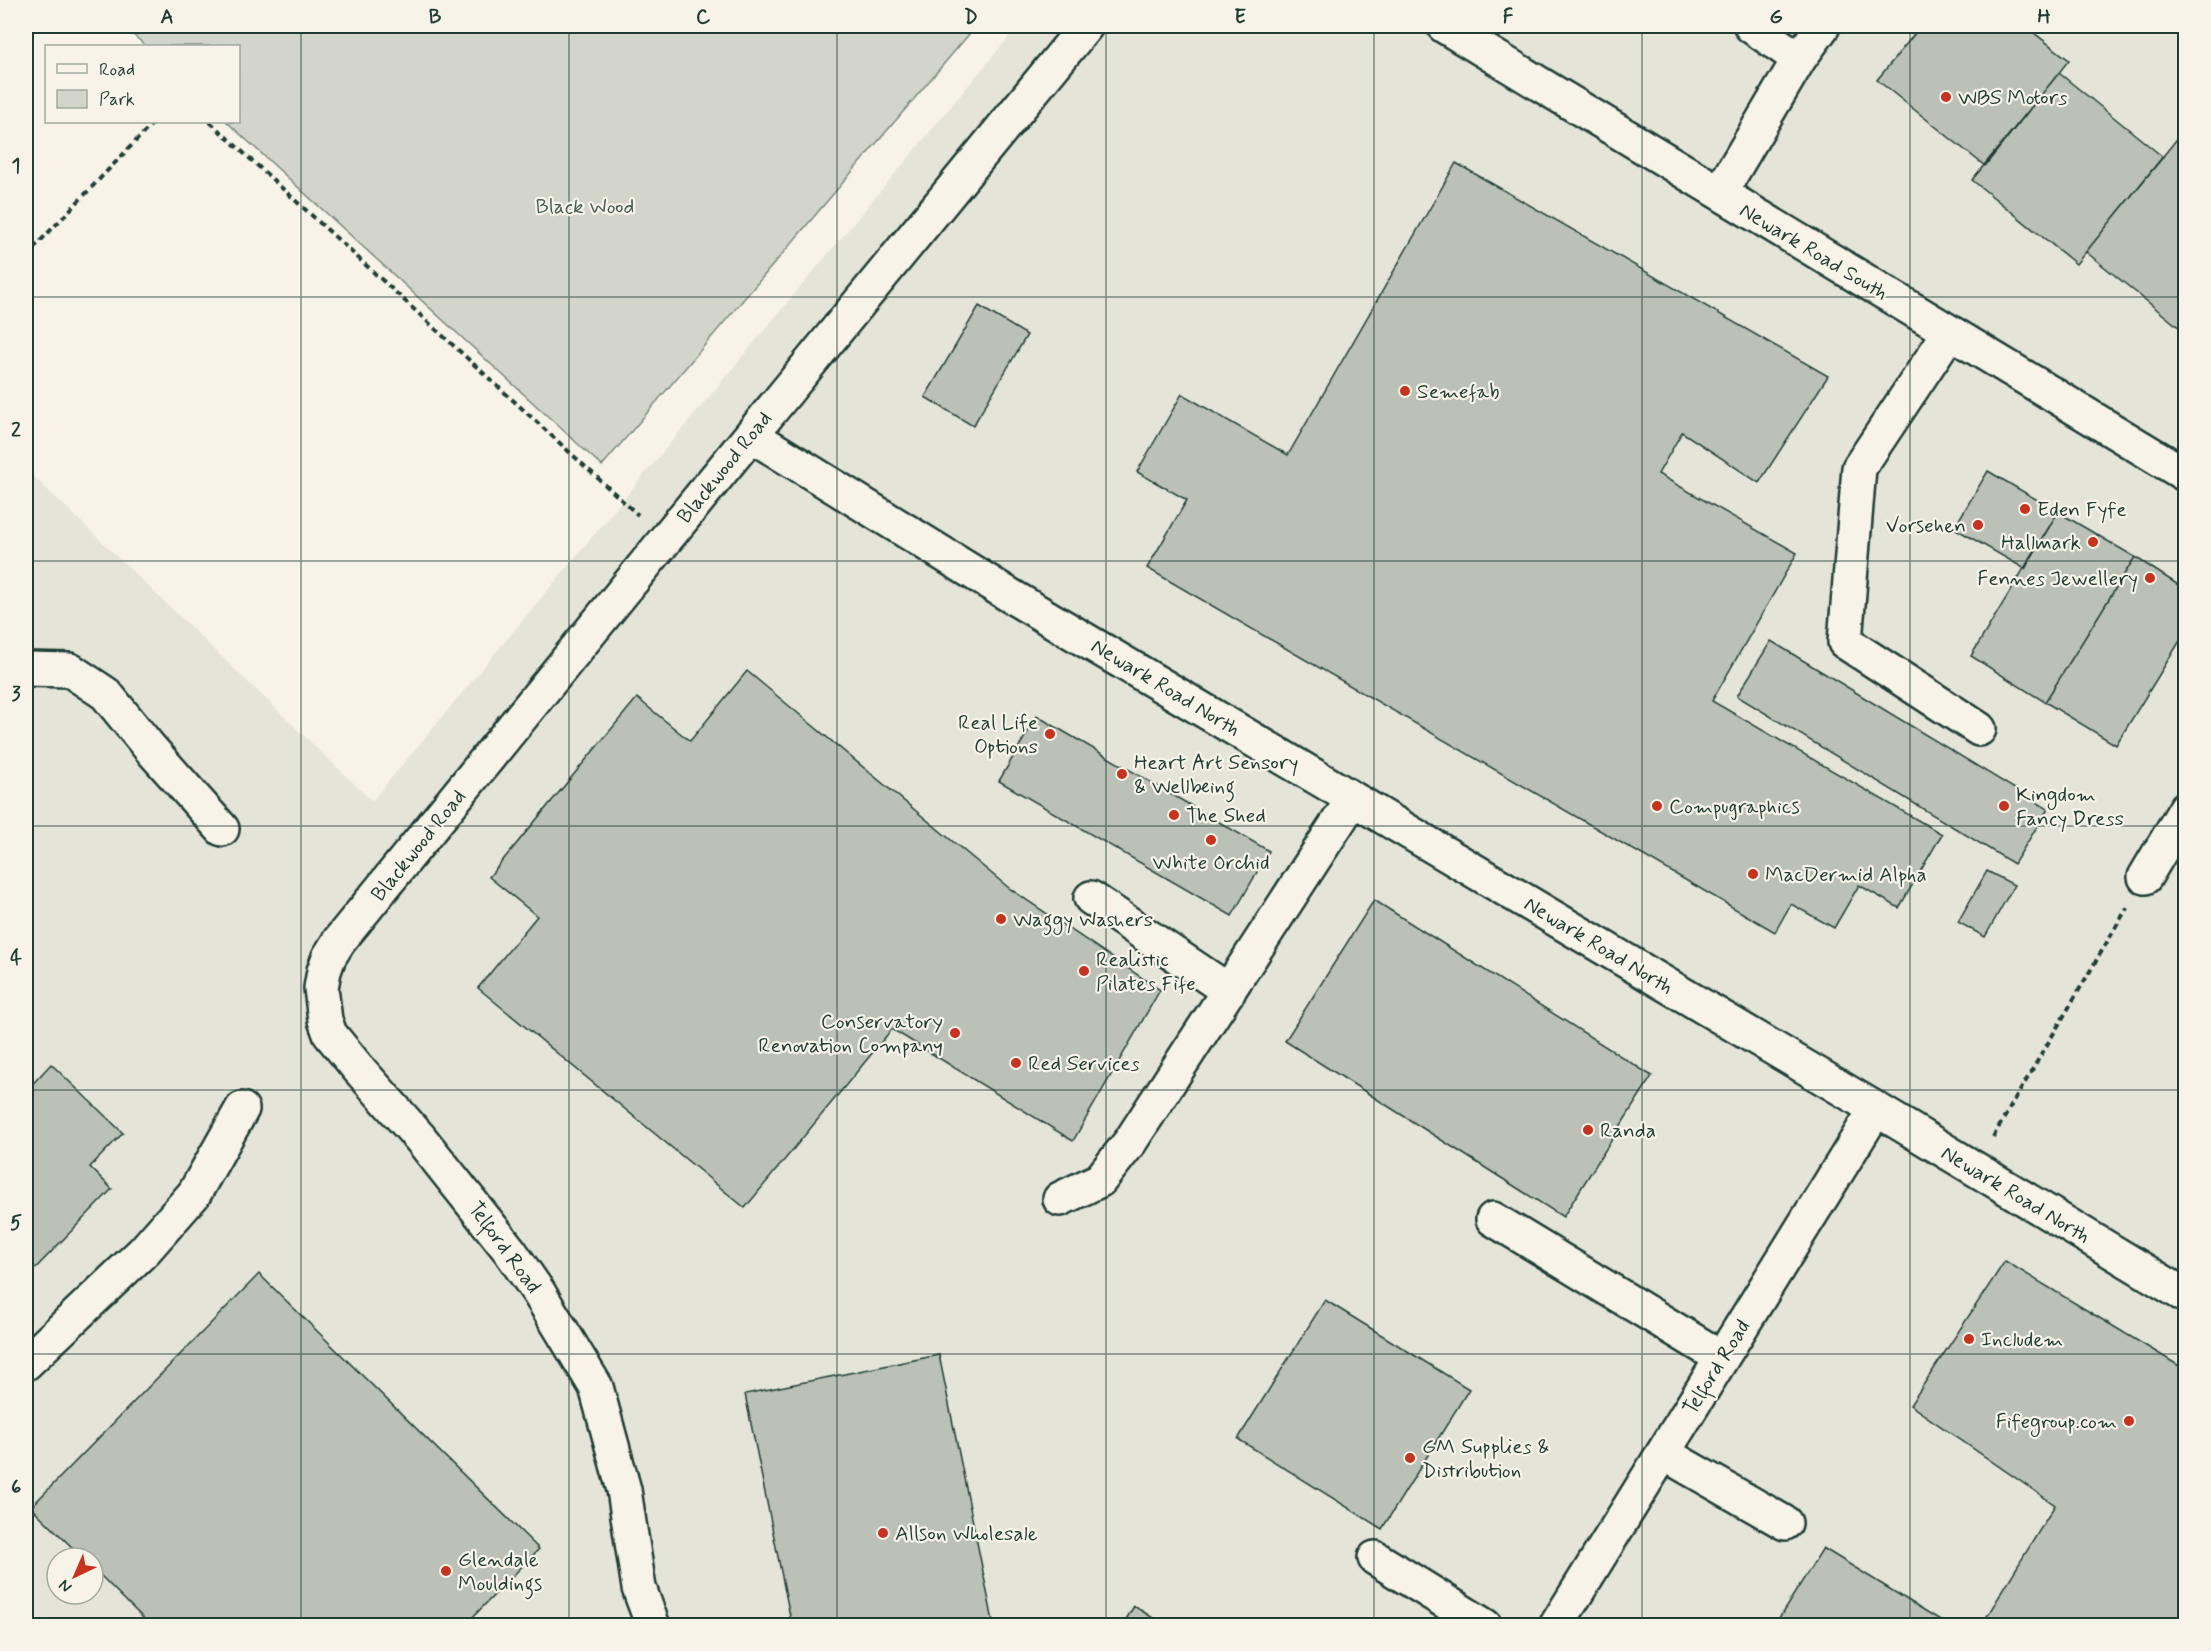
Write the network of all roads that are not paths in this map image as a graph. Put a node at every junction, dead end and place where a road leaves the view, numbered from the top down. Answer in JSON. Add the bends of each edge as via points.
{"nodes":[{"id":1,"x":1086,"y":26,"type":"edge"},
{"id":2,"x":1444,"y":26,"type":"edge"},
{"id":3,"x":1751,"y":26,"type":"edge"},
{"id":4,"x":1823,"y":26,"type":"edge"},
{"id":5,"x":1799,"y":59,"type":"junction"},
{"id":6,"x":1720,"y":193,"type":"junction"},
{"id":7,"x":1949,"y":333,"type":"junction"},
{"id":8,"x":751,"y":435,"type":"junction"},
{"id":9,"x":2186,"y":475,"type":"edge"},
{"id":10,"x":26,"y":669,"type":"edge"},
{"id":11,"x":1979,"y":729,"type":"dead end"},
{"id":12,"x":1353,"y":799,"type":"junction"},
{"id":13,"x":2186,"y":808,"type":"edge"},
{"id":14,"x":222,"y":829,"type":"dead end"},
{"id":15,"x":2145,"y":877,"type":"road end"},
{"id":16,"x":1090,"y":898,"type":"dead end"},
{"id":17,"x":365,"y":912,"type":"joint"},
{"id":18,"x":1229,"y":990,"type":"junction"},
{"id":19,"x":242,"y":1109,"type":"dead end"},
{"id":20,"x":1876,"y":1109,"type":"junction"},
{"id":21,"x":1060,"y":1199,"type":"dead end"},
{"id":22,"x":1493,"y":1219,"type":"dead end"},
{"id":23,"x":2186,"y":1296,"type":"edge"},
{"id":24,"x":1722,"y":1358,"type":"junction"},
{"id":25,"x":26,"y":1363,"type":"edge"},
{"id":26,"x":1663,"y":1453,"type":"junction"},
{"id":27,"x":1785,"y":1523,"type":"dead end"},
{"id":28,"x":1375,"y":1558,"type":"dead end"},
{"id":29,"x":653,"y":1626,"type":"edge"},
{"id":30,"x":1485,"y":1626,"type":"edge"},
{"id":31,"x":1556,"y":1626,"type":"edge"}],
"edges":[{"from":1,"to":8,"type":"street","name":"Blackwood Road"},
{"from":2,"to":6,"type":"street","name":"Newark Road South"},
{"from":3,"to":5,"type":"street"},
{"from":4,"to":5,"type":"street"},
{"from":5,"to":6,"type":"street"},
{"from":6,"to":7,"type":"street","name":"Newark Road South"},
{"from":7,"to":9,"type":"street","name":"Newark Road South"},
{"from":7,"to":11,"type":"street","via":[[1859,468],[1845,642]]},
{"from":8,"to":12,"type":"street","name":"Newark Road North","via":[[1011,596]]},
{"from":8,"to":17,"type":"street","name":"Blackwood Road"},
{"from":10,"to":14,"type":"street","via":[[70,670],[106,694]]},
{"from":12,"to":18,"type":"street"},
{"from":12,"to":20,"type":"street","name":"Newark Road North"},
{"from":13,"to":15,"type":"street"},
{"from":16,"to":18,"type":"street"},
{"from":17,"to":29,"type":"street","name":"Telford Road","via":[[339,941],[324,971],[322,1004],[330,1034],[510,1251],[596,1387],[624,1490],[639,1588]]},
{"from":18,"to":21,"type":"street","via":[[1130,1142],[1100,1180]]},
{"from":19,"to":25,"type":"street","via":[[194,1194],[144,1251]]},
{"from":20,"to":23,"type":"street","name":"Newark Road North"},
{"from":20,"to":24,"type":"street","name":"Telford Road"},
{"from":22,"to":24,"type":"street"},
{"from":24,"to":26,"type":"street","name":"Telford Road"},
{"from":26,"to":27,"type":"street"},
{"from":26,"to":31,"type":"street","name":"Telford Road"},
{"from":28,"to":30,"type":"street"}]}
